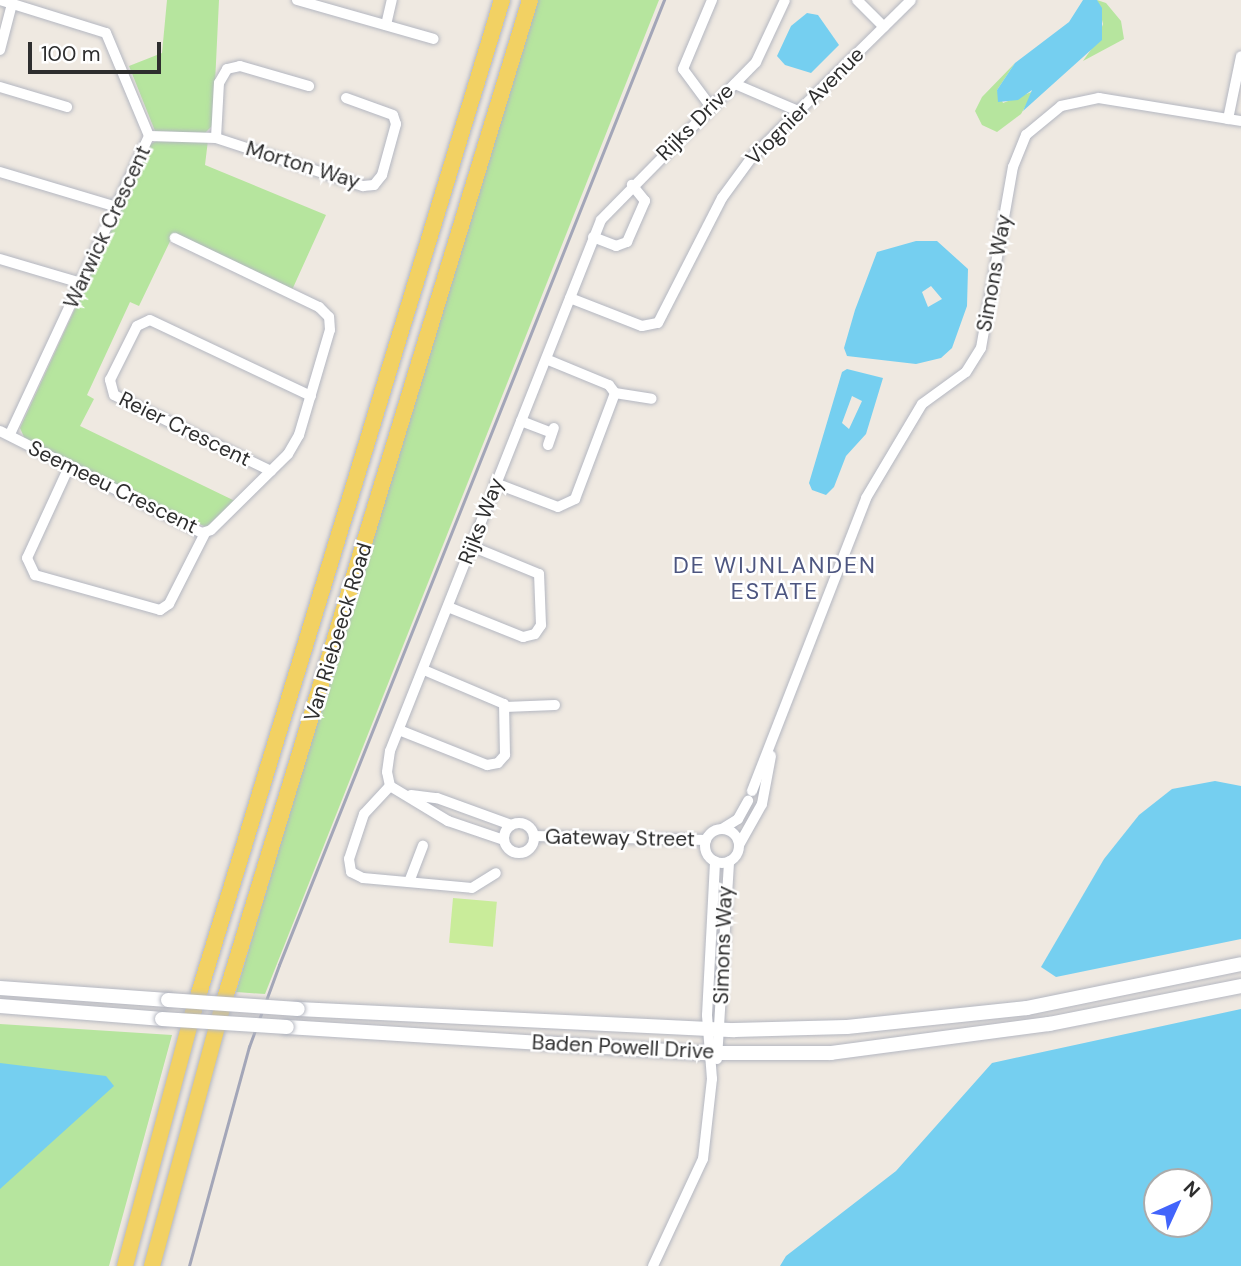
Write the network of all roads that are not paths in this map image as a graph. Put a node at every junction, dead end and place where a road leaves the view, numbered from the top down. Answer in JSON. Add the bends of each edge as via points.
{"nodes":[{"id":1,"x":0,"y":0,"type":"edge"},
{"id":2,"x":297,"y":0,"type":"edge"},
{"id":3,"x":392,"y":0,"type":"edge"},
{"id":4,"x":502,"y":0,"type":"edge"},
{"id":5,"x":530,"y":0,"type":"edge"},
{"id":6,"x":712,"y":0,"type":"edge"},
{"id":7,"x":785,"y":0,"type":"edge"},
{"id":8,"x":857,"y":0,"type":"edge"},
{"id":9,"x":911,"y":0,"type":"edge"},
{"id":10,"x":12,"y":4,"type":"junction"},
{"id":11,"x":386,"y":25,"type":"junction"},
{"id":12,"x":884,"y":27,"type":"junction"},
{"id":13,"x":435,"y":39,"type":"dead end"},
{"id":14,"x":0,"y":50,"type":"edge"},
{"id":15,"x":1241,"y":56,"type":"edge"},
{"id":16,"x":735,"y":84,"type":"junction"},
{"id":17,"x":309,"y":86,"type":"dead end"},
{"id":18,"x":0,"y":87,"type":"edge"},
{"id":19,"x":346,"y":98,"type":"dead end"},
{"id":20,"x":67,"y":107,"type":"dead end"},
{"id":21,"x":711,"y":107,"type":"junction"},
{"id":22,"x":798,"y":111,"type":"junction"},
{"id":23,"x":1228,"y":119,"type":"junction"},
{"id":24,"x":1241,"y":121,"type":"edge"},
{"id":25,"x":149,"y":136,"type":"junction"},
{"id":26,"x":216,"y":138,"type":"junction"},
{"id":27,"x":0,"y":172,"type":"edge"},
{"id":28,"x":632,"y":184,"type":"junction"},
{"id":29,"x":445,"y":187,"type":"junction"},
{"id":30,"x":471,"y":197,"type":"junction"},
{"id":31,"x":117,"y":207,"type":"junction"},
{"id":32,"x":593,"y":237,"type":"junction"},
{"id":33,"x":175,"y":238,"type":"dead end"},
{"id":34,"x":0,"y":259,"type":"edge"},
{"id":35,"x":81,"y":283,"type":"junction"},
{"id":36,"x":570,"y":298,"type":"junction"},
{"id":37,"x":546,"y":359,"type":"junction"},
{"id":38,"x":615,"y":393,"type":"junction"},
{"id":39,"x":311,"y":396,"type":"junction"},
{"id":40,"x":652,"y":399,"type":"dead end"},
{"id":41,"x":521,"y":421,"type":"junction"},
{"id":42,"x":5,"y":433,"type":"edge"},
{"id":43,"x":548,"y":445,"type":"dead end"},
{"id":44,"x":68,"y":469,"type":"junction"},
{"id":45,"x":271,"y":471,"type":"junction"},
{"id":46,"x":495,"y":483,"type":"junction"},
{"id":47,"x":354,"y":488,"type":"junction"},
{"id":48,"x":381,"y":498,"type":"junction"},
{"id":49,"x":205,"y":533,"type":"junction"},
{"id":50,"x":471,"y":546,"type":"junction"},
{"id":51,"x":447,"y":607,"type":"junction"},
{"id":52,"x":424,"y":670,"type":"junction"},
{"id":53,"x":555,"y":705,"type":"dead end"},
{"id":54,"x":505,"y":707,"type":"junction"},
{"id":55,"x":399,"y":730,"type":"junction"},
{"id":56,"x":771,"y":752,"type":"junction"},
{"id":57,"x":390,"y":786,"type":"junction"},
{"id":58,"x":410,"y":795,"type":"junction"},
{"id":59,"x":470,"y":811,"type":"junction"},
{"id":60,"x":511,"y":825,"type":"junction"},
{"id":61,"x":464,"y":827,"type":"junction"},
{"id":62,"x":722,"y":829,"type":"junction"},
{"id":63,"x":534,"y":836,"type":"junction"},
{"id":64,"x":504,"y":840,"type":"junction"},
{"id":65,"x":706,"y":840,"type":"junction"},
{"id":66,"x":739,"y":845,"type":"junction"},
{"id":67,"x":424,"y":846,"type":"dead end"},
{"id":68,"x":715,"y":861,"type":"junction"},
{"id":69,"x":729,"y":861,"type":"junction"},
{"id":70,"x":496,"y":873,"type":"dead end"},
{"id":71,"x":409,"y":882,"type":"junction"},
{"id":72,"x":1241,"y":964,"type":"edge"},
{"id":73,"x":1241,"y":986,"type":"edge"},
{"id":74,"x":0,"y":988,"type":"edge"},
{"id":75,"x":0,"y":1006,"type":"edge"},
{"id":76,"x":714,"y":1029,"type":"junction"},
{"id":77,"x":714,"y":1053,"type":"junction"},
{"id":78,"x":125,"y":1266,"type":"edge"},
{"id":79,"x":152,"y":1266,"type":"edge"},
{"id":80,"x":653,"y":1266,"type":"edge"}],
"edges":[{"from":1,"to":10,"type":"street","name":"Warwick Crescent"},
{"from":2,"to":11,"type":"street"},
{"from":3,"to":11,"type":"street"},
{"from":4,"to":29,"type":"main road","name":"Van Riebeeck Road"},
{"from":5,"to":30,"type":"main road","name":"Van Riebeeck Road"},
{"from":6,"to":21,"type":"street","via":[[683,69]]},
{"from":7,"to":16,"type":"street","name":"Rijks Drive","via":[[762,52]]},
{"from":8,"to":12,"type":"street"},
{"from":9,"to":12,"type":"street","name":"Viognier Avenue"},
{"from":10,"to":14,"type":"street"},
{"from":10,"to":25,"type":"street","name":"Warwick Crescent","via":[[100,30],[111,38]]},
{"from":11,"to":13,"type":"street"},
{"from":12,"to":22,"type":"street","name":"Viognier Avenue"},
{"from":15,"to":23,"type":"street"},
{"from":16,"to":21,"type":"street","name":"Rijks Drive"},
{"from":16,"to":22,"type":"street"},
{"from":17,"to":26,"type":"street","via":[[240,66],[227,69],[219,83]]},
{"from":18,"to":20,"type":"street"},
{"from":19,"to":26,"type":"street","name":"Morton Way","via":[[393,115],[396,124],[382,175],[374,185],[363,186]]},
{"from":21,"to":28,"type":"street","name":"Rijks Drive"},
{"from":22,"to":36,"type":"street","name":"Viognier Avenue","via":[[752,157],[722,198],[658,323],[642,326]]},
{"from":23,"to":24,"type":"street","name":"Simons Way"},
{"from":23,"to":56,"type":"street","name":"Simons Way","via":[[1120,99],[1089,99],[1053,110],[1026,135],[1013,167],[981,348],[966,372],[922,404],[866,498]]},
{"from":25,"to":26,"type":"street","name":"Morton Way"},
{"from":25,"to":31,"type":"street","name":"Warwick Crescent"},
{"from":27,"to":31,"type":"street"},
{"from":28,"to":32,"type":"street","name":"Rijks Drive","via":[[608,208]]},
{"from":28,"to":32,"type":"street","via":[[645,201],[627,242],[616,246]]},
{"from":29,"to":30,"type":"main road"},
{"from":29,"to":47,"type":"main road","name":"Van Riebeeck Road"},
{"from":30,"to":48,"type":"main road","name":"Van Riebeeck Road"},
{"from":31,"to":35,"type":"street","name":"Warwick Crescent"},
{"from":32,"to":36,"type":"street","name":"Rijks Way"},
{"from":33,"to":39,"type":"street","name":"Seemeeu Crescent","via":[[326,313],[330,330]]},
{"from":34,"to":35,"type":"street"},
{"from":35,"to":42,"type":"street","name":"Warwick Crescent"},
{"from":36,"to":37,"type":"street","name":"Rijks Way"},
{"from":37,"to":38,"type":"street","via":[[609,384]]},
{"from":37,"to":41,"type":"street","name":"Rijks Way"},
{"from":38,"to":40,"type":"street"},
{"from":38,"to":46,"type":"street","via":[[570,504],[558,507]]},
{"from":39,"to":45,"type":"street","name":"Seemeeu Crescent","via":[[295,444]]},
{"from":39,"to":45,"type":"street","name":"Reier Crescent","via":[[152,321],[137,326],[110,380],[112,393]]},
{"from":41,"to":43,"type":"street","via":[[553,430]]},
{"from":41,"to":46,"type":"street","name":"Rijks Way"},
{"from":42,"to":44,"type":"street","name":"Seemeeu Crescent"},
{"from":44,"to":49,"type":"street","name":"Seemeeu Crescent"},
{"from":44,"to":49,"type":"street","via":[[27,558],[35,575],[160,610],[169,604]]},
{"from":45,"to":49,"type":"street","name":"Seemeeu Crescent"},
{"from":46,"to":50,"type":"street","name":"Rijks Way"},
{"from":47,"to":48,"type":"main road"},
{"from":47,"to":78,"type":"main road","name":"Van Riebeeck Road","via":[[193,1013]]},
{"from":48,"to":79,"type":"main road","name":"Van Riebeeck Road","via":[[222,1008]]},
{"from":50,"to":51,"type":"street","name":"Rijks Way"},
{"from":50,"to":51,"type":"street","via":[[538,574],[541,625],[535,634],[523,636]]},
{"from":51,"to":52,"type":"street","name":"Rijks Way"},
{"from":52,"to":54,"type":"street"},
{"from":52,"to":55,"type":"street","name":"Rijks Way"},
{"from":53,"to":54,"type":"street"},
{"from":54,"to":55,"type":"street","via":[[506,751],[495,765]]},
{"from":55,"to":57,"type":"street","name":"Rijks Way","via":[[387,762]]},
{"from":56,"to":62,"type":"street","name":"Simons Way","via":[[738,819]]},
{"from":56,"to":66,"type":"street","name":"Simons Way","via":[[767,791]]},
{"from":57,"to":58,"type":"street"},
{"from":57,"to":71,"type":"street","via":[[364,814],[349,866],[363,878]]},
{"from":58,"to":59,"type":"street","via":[[437,798]]},
{"from":58,"to":61,"type":"street","via":[[432,813]]},
{"from":59,"to":60,"type":"street"},
{"from":59,"to":61,"type":"street"},
{"from":60,"to":63,"type":"street","via":[[525,824]]},
{"from":60,"to":64,"type":"street"},
{"from":61,"to":64,"type":"street"},
{"from":62,"to":65,"type":"street"},
{"from":62,"to":66,"type":"street","via":[[731,832]]},
{"from":63,"to":64,"type":"street","via":[[532,846],[520,853],[510,850]]},
{"from":63,"to":65,"type":"street","name":"Gateway Street"},
{"from":65,"to":68,"type":"street","via":[[706,850]]},
{"from":66,"to":69,"type":"street"},
{"from":67,"to":71,"type":"street"},
{"from":68,"to":69,"type":"street"},
{"from":68,"to":76,"type":"street","name":"Simons Way"},
{"from":69,"to":76,"type":"street","name":"Simons Way"},
{"from":70,"to":71,"type":"street","via":[[472,888]]},
{"from":72,"to":76,"type":"main road","name":"Baden Powell Drive","via":[[984,1014],[847,1027]]},
{"from":73,"to":77,"type":"main road","name":"Baden Powell Drive","via":[[932,1043],[831,1053]]},
{"from":74,"to":76,"type":"main road","name":"Baden Powell Drive","bridge":true,"via":[[298,1009]]},
{"from":75,"to":77,"type":"main road","name":"Baden Powell Drive","bridge":true},
{"from":76,"to":77,"type":"street"},
{"from":77,"to":80,"type":"street","via":[[702,1159]]}]}
